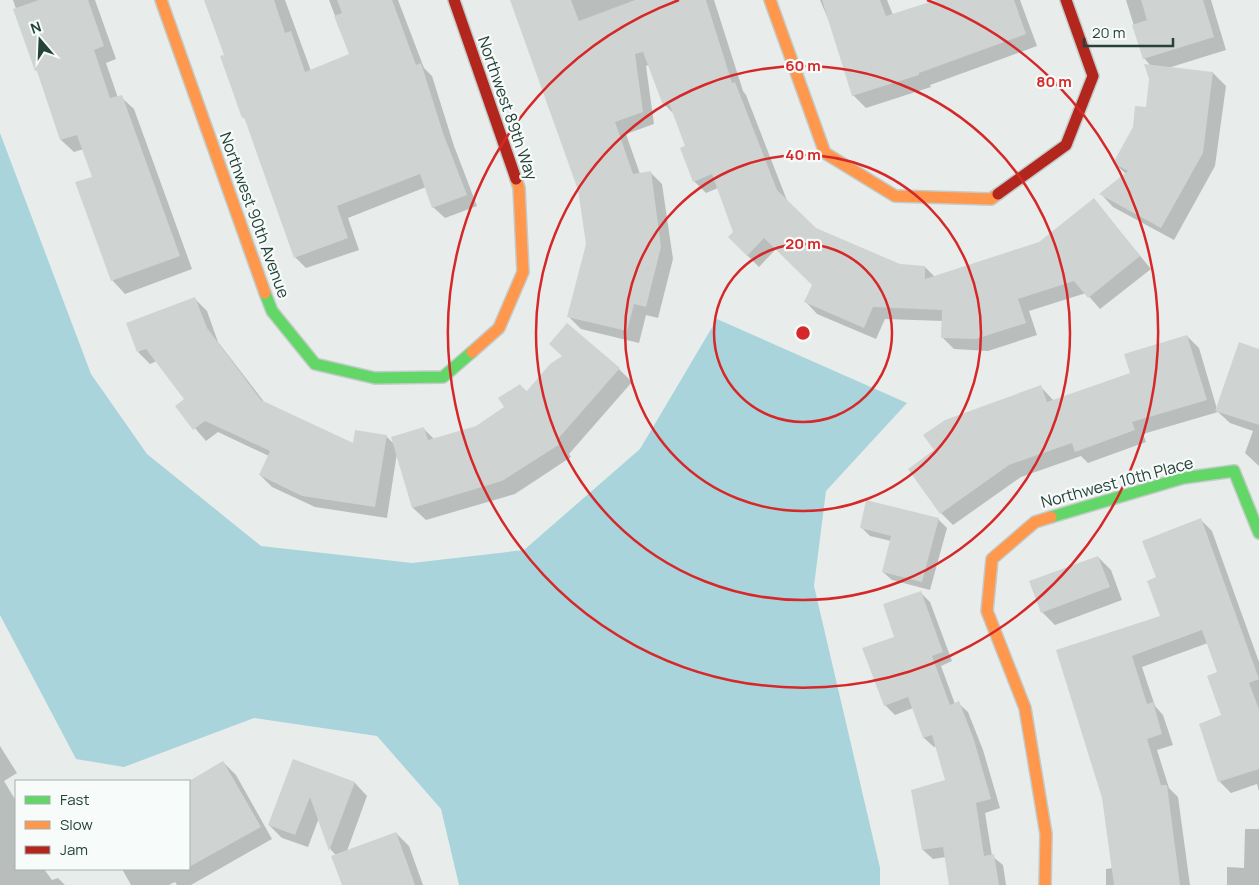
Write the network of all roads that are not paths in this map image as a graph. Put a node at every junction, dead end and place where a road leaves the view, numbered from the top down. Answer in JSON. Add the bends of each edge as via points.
{"nodes":[{"id":1,"x":161,"y":0,"type":"edge"},
{"id":2,"x":454,"y":0,"type":"edge"},
{"id":3,"x":770,"y":0,"type":"edge"},
{"id":4,"x":1066,"y":0,"type":"edge"},
{"id":5,"x":443,"y":377,"type":"joint"},
{"id":6,"x":1259,"y":533,"type":"edge"},
{"id":7,"x":1045,"y":885,"type":"edge"}],
"edges":[{"from":1,"to":5,"type":"street","name":"Northwest 90th Avenue","via":[[272,311],[315,364],[375,378]]},
{"from":2,"to":5,"type":"street","name":"Northwest 89th Way","via":[[519,188],[523,272],[499,328]]},
{"from":3,"to":4,"type":"street","via":[[824,153],[895,196],[991,199],[1066,145],[1086,93],[1092,76]]},
{"from":6,"to":7,"type":"street","name":"Northwest 10th Place","via":[[1234,471],[1183,478],[1035,522],[992,559],[987,611],[1026,708],[1046,834]]}]}
